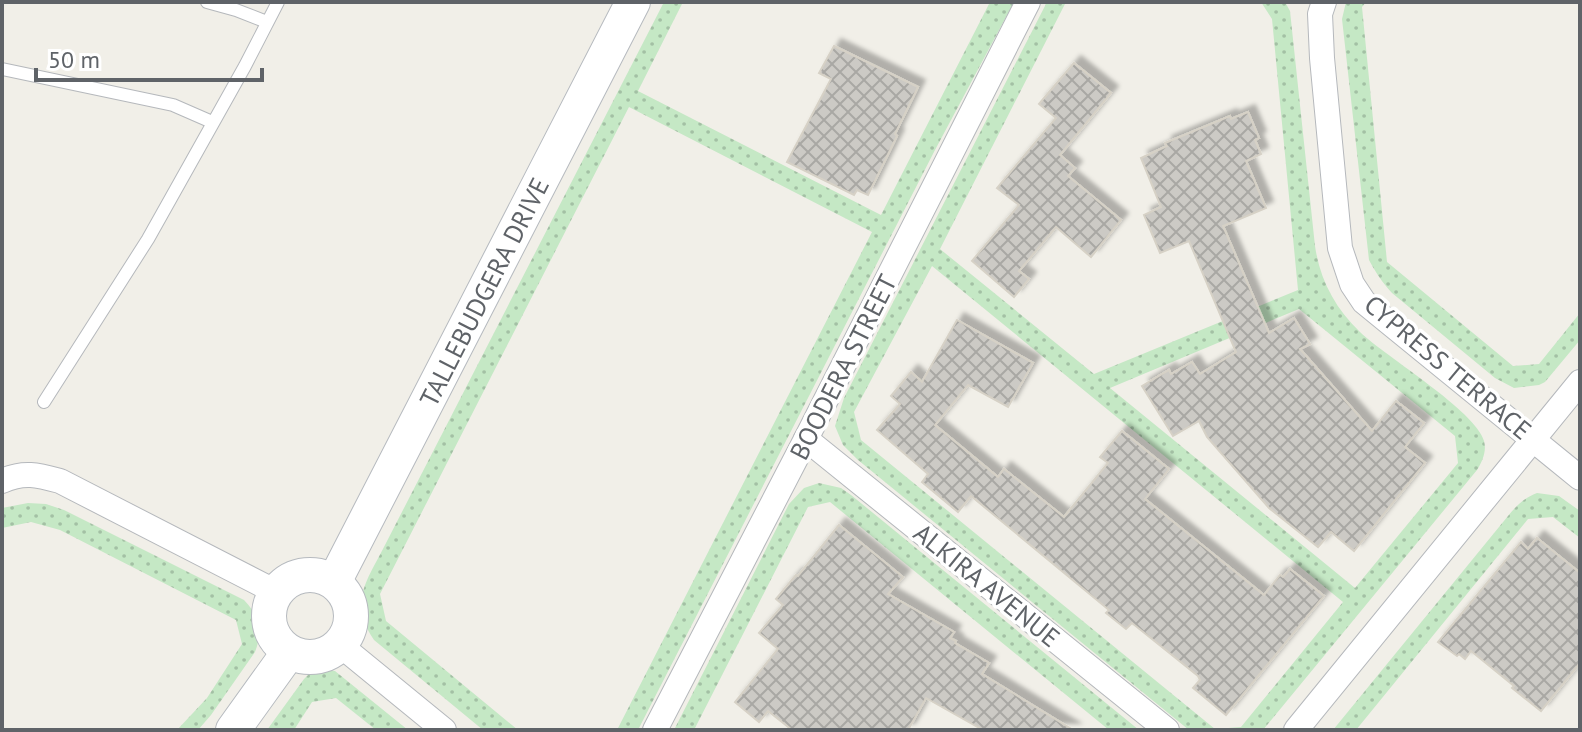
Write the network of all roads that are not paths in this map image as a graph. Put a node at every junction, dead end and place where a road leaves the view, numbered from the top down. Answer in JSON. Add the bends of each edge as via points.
{"nodes":[{"id":1,"x":207,"y":2,"type":"edge"},
{"id":2,"x":278,"y":2,"type":"edge"},
{"id":3,"x":633,"y":2,"type":"edge"},
{"id":4,"x":1028,"y":2,"type":"edge"},
{"id":5,"x":1324,"y":2,"type":"edge"},
{"id":6,"x":267,"y":22,"type":"junction"},
{"id":7,"x":2,"y":69,"type":"edge"},
{"id":8,"x":212,"y":122,"type":"junction"},
{"id":9,"x":1580,"y":382,"type":"edge"},
{"id":10,"x":44,"y":402,"type":"dead end"},
{"id":11,"x":806,"y":439,"type":"junction"},
{"id":12,"x":1534,"y":439,"type":"junction"},
{"id":13,"x":1580,"y":478,"type":"edge"},
{"id":14,"x":2,"y":481,"type":"edge"},
{"id":15,"x":334,"y":582,"type":"junction"},
{"id":16,"x":276,"y":592,"type":"junction"},
{"id":17,"x":340,"y":645,"type":"junction"},
{"id":18,"x":289,"y":652,"type":"junction"},
{"id":19,"x":233,"y":730,"type":"edge"},
{"id":20,"x":444,"y":730,"type":"edge"},
{"id":21,"x":655,"y":730,"type":"edge"},
{"id":22,"x":1167,"y":730,"type":"edge"},
{"id":23,"x":1296,"y":730,"type":"edge"}],
"edges":[{"from":1,"to":6,"type":"lane"},
{"from":2,"to":6,"type":"lane"},
{"from":3,"to":15,"type":"street","name":"TALLEBUDGERA DRIVE"},
{"from":4,"to":11,"type":"street","name":"BOODERA STREET"},
{"from":5,"to":12,"type":"street","name":"CYPRESS TERRACE","via":[[1320,14],[1328,134],[1340,248],[1352,284],[1364,302]]},
{"from":6,"to":8,"type":"lane"},
{"from":7,"to":8,"type":"lane","via":[[173,105]]},
{"from":8,"to":10,"type":"lane","via":[[148,239]]},
{"from":9,"to":12,"type":"street"},
{"from":11,"to":21,"type":"street","name":"BOODERA STREET"},
{"from":11,"to":22,"type":"street","name":"ALKIRA AVENUE"},
{"from":12,"to":13,"type":"street","name":"CYPRESS TERRACE"},
{"from":12,"to":23,"type":"street"},
{"from":14,"to":16,"type":"street","via":[[34,474],[60,481]]},
{"from":15,"to":16,"type":"street","via":[[309,574]]},
{"from":15,"to":17,"type":"street","via":[[344,592],[352,619]]},
{"from":16,"to":18,"type":"street","via":[[269,619]]},
{"from":17,"to":18,"type":"street","via":[[316,657]]},
{"from":17,"to":20,"type":"street"},
{"from":18,"to":19,"type":"street"}]}
